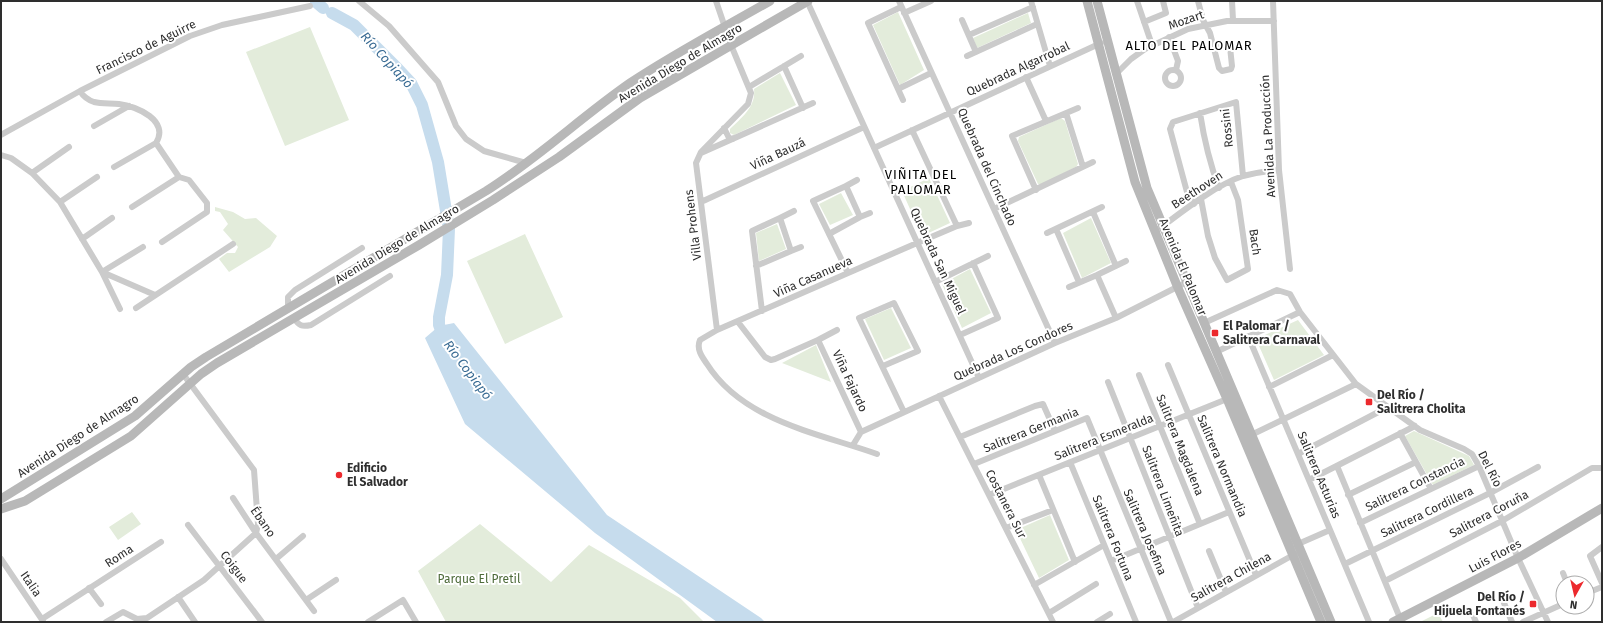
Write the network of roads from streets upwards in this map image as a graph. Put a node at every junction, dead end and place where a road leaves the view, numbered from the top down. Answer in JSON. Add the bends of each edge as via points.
{"nodes":[{"id":1,"x":359,"y":1,"type":"edge"},
{"id":2,"x":716,"y":1,"type":"edge"},
{"id":3,"x":770,"y":1,"type":"edge"},
{"id":4,"x":807,"y":1,"type":"edge"},
{"id":5,"x":931,"y":1,"type":"edge"},
{"id":6,"x":1087,"y":1,"type":"edge"},
{"id":7,"x":1097,"y":1,"type":"edge"},
{"id":8,"x":1137,"y":1,"type":"edge"},
{"id":9,"x":1163,"y":1,"type":"edge"},
{"id":10,"x":1198,"y":1,"type":"edge"},
{"id":11,"x":1232,"y":1,"type":"edge"},
{"id":12,"x":1273,"y":1,"type":"edge"},
{"id":13,"x":900,"y":4,"type":"edge"},
{"id":14,"x":1032,"y":4,"type":"edge"},
{"id":15,"x":310,"y":6,"type":"dead end"},
{"id":16,"x":904,"y":13,"type":"junction"},
{"id":17,"x":962,"y":20,"type":"dead end"},
{"id":18,"x":1233,"y":20,"type":"junction"},
{"id":19,"x":1274,"y":21,"type":"junction"},
{"id":20,"x":1144,"y":22,"type":"junction"},
{"id":21,"x":1037,"y":24,"type":"junction"},
{"id":22,"x":1205,"y":24,"type":"junction"},
{"id":23,"x":725,"y":26,"type":"junction"},
{"id":24,"x":969,"y":35,"type":"junction"},
{"id":25,"x":1169,"y":37,"type":"junction"},
{"id":26,"x":1107,"y":41,"type":"junction"},
{"id":27,"x":1098,"y":44,"type":"junction"},
{"id":28,"x":1152,"y":45,"type":"junction"},
{"id":29,"x":731,"y":46,"type":"junction"},
{"id":30,"x":1213,"y":46,"type":"junction"},
{"id":31,"x":976,"y":52,"type":"junction"},
{"id":32,"x":801,"y":56,"type":"dead end"},
{"id":33,"x":967,"y":56,"type":"dead end"},
{"id":34,"x":784,"y":66,"type":"junction"},
{"id":35,"x":1050,"y":66,"type":"junction"},
{"id":36,"x":1176,"y":70,"type":"dead end"},
{"id":37,"x":931,"y":73,"type":"junction"},
{"id":38,"x":1116,"y":74,"type":"junction"},
{"id":39,"x":1026,"y":77,"type":"junction"},
{"id":40,"x":639,"y":78,"type":"junction"},
{"id":41,"x":749,"y":87,"type":"junction"},
{"id":42,"x":898,"y":89,"type":"junction"},
{"id":43,"x":80,"y":91,"type":"junction"},
{"id":44,"x":648,"y":93,"type":"junction"},
{"id":45,"x":903,"y":100,"type":"dead end"},
{"id":46,"x":813,"y":103,"type":"dead end"},
{"id":47,"x":129,"y":106,"type":"junction"},
{"id":48,"x":803,"y":108,"type":"junction"},
{"id":49,"x":1078,"y":108,"type":"dead end"},
{"id":50,"x":950,"y":113,"type":"junction"},
{"id":51,"x":1066,"y":113,"type":"junction"},
{"id":52,"x":1200,"y":113,"type":"junction"},
{"id":53,"x":1046,"y":121,"type":"junction"},
{"id":54,"x":94,"y":126,"type":"dead end"},
{"id":55,"x":864,"y":127,"type":"junction"},
{"id":56,"x":724,"y":128,"type":"junction"},
{"id":57,"x":912,"y":130,"type":"junction"},
{"id":58,"x":1,"y":135,"type":"edge"},
{"id":59,"x":733,"y":139,"type":"junction"},
{"id":60,"x":156,"y":143,"type":"junction"},
{"id":61,"x":69,"y":147,"type":"dead end"},
{"id":62,"x":874,"y":148,"type":"junction"},
{"id":63,"x":700,"y":154,"type":"junction"},
{"id":64,"x":1,"y":155,"type":"edge"},
{"id":65,"x":1093,"y":162,"type":"dead end"},
{"id":66,"x":526,"y":163,"type":"junction"},
{"id":67,"x":1083,"y":166,"type":"junction"},
{"id":68,"x":114,"y":167,"type":"dead end"},
{"id":69,"x":1279,"y":170,"type":"junction"},
{"id":70,"x":32,"y":173,"type":"junction"},
{"id":71,"x":1243,"y":176,"type":"junction"},
{"id":72,"x":97,"y":177,"type":"dead end"},
{"id":73,"x":179,"y":177,"type":"junction"},
{"id":74,"x":857,"y":180,"type":"dead end"},
{"id":75,"x":1231,"y":182,"type":"junction"},
{"id":76,"x":846,"y":186,"type":"junction"},
{"id":77,"x":1219,"y":188,"type":"junction"},
{"id":78,"x":1036,"y":190,"type":"junction"},
{"id":79,"x":1201,"y":199,"type":"junction"},
{"id":80,"x":60,"y":202,"type":"junction"},
{"id":81,"x":701,"y":202,"type":"junction"},
{"id":82,"x":1194,"y":204,"type":"junction"},
{"id":83,"x":132,"y":207,"type":"dead end"},
{"id":84,"x":1102,"y":207,"type":"dead end"},
{"id":85,"x":994,"y":209,"type":"junction"},
{"id":86,"x":794,"y":211,"type":"dead end"},
{"id":87,"x":1093,"y":212,"type":"junction"},
{"id":88,"x":870,"y":213,"type":"dead end"},
{"id":89,"x":112,"y":218,"type":"dead end"},
{"id":90,"x":780,"y":218,"type":"junction"},
{"id":91,"x":860,"y":218,"type":"junction"},
{"id":92,"x":968,"y":223,"type":"dead end"},
{"id":93,"x":957,"y":226,"type":"junction"},
{"id":94,"x":1163,"y":226,"type":"junction"},
{"id":95,"x":1056,"y":229,"type":"junction"},
{"id":96,"x":1155,"y":232,"type":"junction"},
{"id":97,"x":1047,"y":233,"type":"dead end"},
{"id":98,"x":829,"y":234,"type":"junction"},
{"id":99,"x":82,"y":239,"type":"junction"},
{"id":100,"x":162,"y":242,"type":"dead end"},
{"id":101,"x":917,"y":243,"type":"junction"},
{"id":102,"x":233,"y":244,"type":"dead end"},
{"id":103,"x":143,"y":247,"type":"dead end"},
{"id":104,"x":801,"y":247,"type":"dead end"},
{"id":105,"x":362,"y":248,"type":"dead end"},
{"id":106,"x":791,"y":251,"type":"junction"},
{"id":107,"x":988,"y":256,"type":"dead end"},
{"id":108,"x":1126,"y":261,"type":"dead end"},
{"id":109,"x":973,"y":263,"type":"junction"},
{"id":110,"x":756,"y":266,"type":"junction"},
{"id":111,"x":1116,"y":266,"type":"junction"},
{"id":112,"x":1290,"y":269,"type":"dead end"},
{"id":113,"x":102,"y":272,"type":"junction"},
{"id":114,"x":848,"y":273,"type":"junction"},
{"id":115,"x":1097,"y":275,"type":"junction"},
{"id":116,"x":390,"y":276,"type":"dead end"},
{"id":117,"x":935,"y":282,"type":"junction"},
{"id":118,"x":1079,"y":282,"type":"junction"},
{"id":119,"x":1187,"y":282,"type":"junction"},
{"id":120,"x":1069,"y":287,"type":"dead end"},
{"id":121,"x":1178,"y":288,"type":"junction"},
{"id":122,"x":155,"y":295,"type":"junction"},
{"id":123,"x":136,"y":308,"type":"dead end"},
{"id":124,"x":288,"y":308,"type":"junction"},
{"id":125,"x":120,"y":309,"type":"dead end"},
{"id":126,"x":762,"y":311,"type":"junction"},
{"id":127,"x":1300,"y":312,"type":"junction"},
{"id":128,"x":294,"y":318,"type":"junction"},
{"id":129,"x":1116,"y":318,"type":"junction"},
{"id":130,"x":738,"y":322,"type":"junction"},
{"id":131,"x":1204,"y":323,"type":"junction"},
{"id":132,"x":717,"y":330,"type":"junction"},
{"id":133,"x":837,"y":330,"type":"dead end"},
{"id":134,"x":960,"y":335,"type":"junction"},
{"id":135,"x":1248,"y":336,"type":"junction"},
{"id":136,"x":818,"y":340,"type":"junction"},
{"id":137,"x":1055,"y":343,"type":"junction"},
{"id":138,"x":1216,"y":352,"type":"junction"},
{"id":139,"x":1333,"y":355,"type":"junction"},
{"id":140,"x":1168,"y":365,"type":"dead end"},
{"id":141,"x":883,"y":366,"type":"junction"},
{"id":142,"x":183,"y":374,"type":"junction"},
{"id":143,"x":1139,"y":375,"type":"dead end"},
{"id":144,"x":979,"y":378,"type":"junction"},
{"id":145,"x":1108,"y":382,"type":"dead end"},
{"id":146,"x":189,"y":384,"type":"junction"},
{"id":147,"x":1356,"y":384,"type":"junction"},
{"id":148,"x":1269,"y":387,"type":"junction"},
{"id":149,"x":939,"y":396,"type":"junction"},
{"id":150,"x":1227,"y":398,"type":"junction"},
{"id":151,"x":1388,"y":407,"type":"junction"},
{"id":152,"x":904,"y":412,"type":"junction"},
{"id":153,"x":1188,"y":414,"type":"junction"},
{"id":154,"x":1283,"y":419,"type":"junction"},
{"id":155,"x":1160,"y":426,"type":"junction"},
{"id":156,"x":1415,"y":426,"type":"junction"},
{"id":157,"x":110,"y":431,"type":"junction"},
{"id":158,"x":1055,"y":431,"type":"junction"},
{"id":159,"x":861,"y":432,"type":"junction"},
{"id":160,"x":1400,"y":433,"type":"junction"},
{"id":161,"x":1247,"y":436,"type":"junction"},
{"id":162,"x":960,"y":437,"type":"junction"},
{"id":163,"x":1130,"y":438,"type":"junction"},
{"id":164,"x":853,"y":445,"type":"junction"},
{"id":165,"x":115,"y":446,"type":"junction"},
{"id":166,"x":1099,"y":450,"type":"junction"},
{"id":167,"x":877,"y":454,"type":"dead end"},
{"id":168,"x":1298,"y":454,"type":"junction"},
{"id":169,"x":1070,"y":462,"type":"junction"},
{"id":170,"x":1416,"y":462,"type":"junction"},
{"id":171,"x":974,"y":464,"type":"junction"},
{"id":172,"x":1337,"y":466,"type":"junction"},
{"id":173,"x":1479,"y":466,"type":"junction"},
{"id":174,"x":1538,"y":467,"type":"dead end"},
{"id":175,"x":1602,"y":468,"type":"edge"},
{"id":176,"x":1039,"y":475,"type":"junction"},
{"id":177,"x":1309,"y":480,"type":"junction"},
{"id":178,"x":1431,"y":489,"type":"junction"},
{"id":179,"x":1490,"y":493,"type":"junction"},
{"id":180,"x":989,"y":495,"type":"junction"},
{"id":181,"x":1348,"y":495,"type":"junction"},
{"id":182,"x":233,"y":498,"type":"dead end"},
{"id":183,"x":1,"y":499,"type":"edge"},
{"id":184,"x":1602,"y":508,"type":"edge"},
{"id":185,"x":1,"y":509,"type":"edge"},
{"id":186,"x":1053,"y":510,"type":"junction"},
{"id":187,"x":1230,"y":512,"type":"junction"},
{"id":188,"x":1502,"y":521,"type":"junction"},
{"id":189,"x":1360,"y":523,"type":"junction"},
{"id":190,"x":1200,"y":524,"type":"junction"},
{"id":191,"x":188,"y":525,"type":"dead end"},
{"id":192,"x":1006,"y":528,"type":"junction"},
{"id":193,"x":1330,"y":530,"type":"junction"},
{"id":194,"x":256,"y":533,"type":"junction"},
{"id":195,"x":303,"y":536,"type":"dead end"},
{"id":196,"x":1169,"y":537,"type":"junction"},
{"id":197,"x":161,"y":542,"type":"dead end"},
{"id":198,"x":1104,"y":545,"type":"junction"},
{"id":199,"x":1602,"y":547,"type":"edge"},
{"id":200,"x":1140,"y":549,"type":"junction"},
{"id":201,"x":1297,"y":550,"type":"junction"},
{"id":202,"x":1209,"y":551,"type":"dead end"},
{"id":203,"x":1372,"y":551,"type":"junction"},
{"id":204,"x":1518,"y":558,"type":"junction"},
{"id":205,"x":1,"y":559,"type":"edge"},
{"id":206,"x":276,"y":559,"type":"junction"},
{"id":207,"x":1111,"y":561,"type":"junction"},
{"id":208,"x":1075,"y":562,"type":"junction"},
{"id":209,"x":1345,"y":564,"type":"junction"},
{"id":210,"x":219,"y":565,"type":"junction"},
{"id":211,"x":1256,"y":575,"type":"junction"},
{"id":212,"x":336,"y":580,"type":"dead end"},
{"id":213,"x":1385,"y":581,"type":"junction"},
{"id":214,"x":1602,"y":582,"type":"edge"},
{"id":215,"x":1096,"y":584,"type":"dead end"},
{"id":216,"x":1034,"y":585,"type":"junction"},
{"id":217,"x":89,"y":588,"type":"junction"},
{"id":218,"x":1226,"y":592,"type":"junction"},
{"id":219,"x":178,"y":597,"type":"junction"},
{"id":220,"x":306,"y":600,"type":"junction"},
{"id":221,"x":1504,"y":603,"type":"dead end"},
{"id":222,"x":101,"y":604,"type":"dead end"},
{"id":223,"x":1198,"y":608,"type":"junction"},
{"id":224,"x":1555,"y":608,"type":"edge"},
{"id":225,"x":314,"y":611,"type":"dead end"},
{"id":226,"x":1049,"y":613,"type":"junction"},
{"id":227,"x":1544,"y":613,"type":"junction"},
{"id":228,"x":1110,"y":614,"type":"dead end"},
{"id":229,"x":1473,"y":615,"type":"dead end"},
{"id":230,"x":42,"y":620,"type":"edge"},
{"id":231,"x":137,"y":620,"type":"edge"},
{"id":232,"x":375,"y":620,"type":"edge"},
{"id":233,"x":1396,"y":621,"type":"edge"},
{"id":234,"x":106,"y":622,"type":"edge"},
{"id":235,"x":195,"y":622,"type":"edge"},
{"id":236,"x":262,"y":622,"type":"edge"},
{"id":237,"x":368,"y":622,"type":"edge"},
{"id":238,"x":416,"y":622,"type":"edge"},
{"id":239,"x":1053,"y":622,"type":"edge"},
{"id":240,"x":1096,"y":622,"type":"edge"},
{"id":241,"x":1136,"y":622,"type":"edge"},
{"id":242,"x":1172,"y":622,"type":"edge"},
{"id":243,"x":1321,"y":622,"type":"edge"},
{"id":244,"x":1331,"y":622,"type":"edge"},
{"id":245,"x":1369,"y":622,"type":"edge"},
{"id":246,"x":1476,"y":622,"type":"edge"},
{"id":247,"x":1512,"y":622,"type":"edge"},
{"id":248,"x":1523,"y":622,"type":"edge"},
{"id":249,"x":1548,"y":622,"type":"edge"}],
"edges":[{"from":1,"to":66,"type":"street","via":[[389,26],[438,82],[456,126],[466,139],[484,151]]},
{"from":2,"to":23,"type":"street"},
{"from":3,"to":23,"type":"street","name":"Avenida Diego de Almagro"},
{"from":4,"to":29,"type":"street","name":"Avenida Diego de Almagro"},
{"from":4,"to":55,"type":"street","name":"Quebrada San Miguel"},
{"from":5,"to":16,"type":"street"},
{"from":6,"to":27,"type":"street","name":"Avenida El Palomar"},
{"from":7,"to":26,"type":"street","name":"Avenida El Palomar"},
{"from":8,"to":20,"type":"street"},
{"from":9,"to":20,"type":"street","via":[[1166,13]]},
{"from":10,"to":22,"type":"street"},
{"from":11,"to":18,"type":"street"},
{"from":12,"to":19,"type":"street","name":"Avenida La Producción"},
{"from":13,"to":16,"type":"street","name":"Quebrada del Cinchado"},
{"from":13,"to":42,"type":"street","via":[[868,23]]},
{"from":14,"to":21,"type":"street"},
{"from":14,"to":24,"type":"street"},
{"from":15,"to":43,"type":"street","name":"Francisco de Aguirre","via":[[205,30]]},
{"from":16,"to":37,"type":"street","name":"Quebrada del Cinchado"},
{"from":17,"to":24,"type":"street"},
{"from":18,"to":19,"type":"street","name":"Mozart"},
{"from":18,"to":22,"type":"street","name":"Mozart"},
{"from":19,"to":69,"type":"street","name":"Avenida La Producción"},
{"from":20,"to":28,"type":"street"},
{"from":21,"to":31,"type":"street"},
{"from":21,"to":35,"type":"street"},
{"from":22,"to":25,"type":"street","name":"Mozart"},
{"from":22,"to":30,"type":"street"},
{"from":23,"to":29,"type":"street"},
{"from":23,"to":40,"type":"street","name":"Avenida Diego de Almagro"},
{"from":24,"to":31,"type":"street"},
{"from":25,"to":28,"type":"street","name":"Mozart"},
{"from":25,"to":36,"type":"street","via":[[1178,61]]},
{"from":26,"to":27,"type":"street","name":"Quebrada Algarrobal"},
{"from":26,"to":38,"type":"street","name":"Avenida El Palomar"},
{"from":27,"to":35,"type":"street","name":"Quebrada Algarrobal"},
{"from":27,"to":96,"type":"street","name":"Avenida El Palomar","via":[[1135,182]]},
{"from":28,"to":38,"type":"street","name":"Mozart","via":[[1131,59]]},
{"from":29,"to":41,"type":"street"},
{"from":29,"to":44,"type":"street","name":"Avenida Diego de Almagro"},
{"from":30,"to":30,"type":"street","via":[[1230,47],[1231,69],[1222,71],[1219,68]]},
{"from":31,"to":33,"type":"street"},
{"from":32,"to":34,"type":"street"},
{"from":34,"to":41,"type":"street"},
{"from":34,"to":48,"type":"street"},
{"from":35,"to":39,"type":"street","name":"Quebrada Algarrobal"},
{"from":37,"to":42,"type":"street"},
{"from":37,"to":50,"type":"street","name":"Quebrada del Cinchado"},
{"from":38,"to":94,"type":"street","name":"Avenida El Palomar","via":[[1147,188]]},
{"from":39,"to":50,"type":"street","name":"Quebrada Algarrobal"},
{"from":39,"to":53,"type":"street"},
{"from":40,"to":44,"type":"street"},
{"from":40,"to":66,"type":"street","name":"Avenida Diego de Almagro"},
{"from":41,"to":56,"type":"street","via":[[751,93],[748,104]]},
{"from":42,"to":45,"type":"street"},
{"from":43,"to":47,"type":"street","via":[[94,102]]},
{"from":43,"to":58,"type":"street","name":"Francisco de Aguirre"},
{"from":44,"to":128,"type":"street","name":"Avenida Diego de Almagro","via":[[559,157],[470,214]]},
{"from":46,"to":48,"type":"street"},
{"from":47,"to":54,"type":"street"},
{"from":47,"to":60,"type":"street","via":[[156,121],[160,134]]},
{"from":48,"to":59,"type":"street"},
{"from":49,"to":51,"type":"street"},
{"from":50,"to":57,"type":"street","name":"Quebrada Algarrobal"},
{"from":50,"to":85,"type":"street","name":"Quebrada del Cinchado"},
{"from":51,"to":53,"type":"street"},
{"from":51,"to":67,"type":"street"},
{"from":52,"to":71,"type":"street","name":"Rossini","via":[[1236,102]]},
{"from":52,"to":77,"type":"street"},
{"from":52,"to":82,"type":"street","via":[[1173,122],[1170,129],[1187,192]]},
{"from":53,"to":78,"type":"street","via":[[1012,136]]},
{"from":55,"to":62,"type":"street","name":"Quebrada San Miguel"},
{"from":55,"to":81,"type":"street","name":"Viña Bauzá"},
{"from":56,"to":59,"type":"street","via":[[729,138]]},
{"from":56,"to":63,"type":"street"},
{"from":57,"to":62,"type":"street","name":"Quebrada Algarrobal"},
{"from":57,"to":93,"type":"street"},
{"from":59,"to":63,"type":"street"},
{"from":60,"to":68,"type":"street"},
{"from":60,"to":73,"type":"street"},
{"from":61,"to":70,"type":"street"},
{"from":62,"to":101,"type":"street","name":"Quebrada San Miguel"},
{"from":63,"to":81,"type":"street","name":"Villa Prohens","via":[[696,163]]},
{"from":64,"to":70,"type":"street","via":[[11,158]]},
{"from":65,"to":67,"type":"street"},
{"from":66,"to":124,"type":"street","name":"Avenida Diego de Almagro","via":[[469,201]]},
{"from":67,"to":78,"type":"street"},
{"from":69,"to":71,"type":"street","name":"Beethoven"},
{"from":69,"to":112,"type":"street","name":"Avenida La Producción"},
{"from":70,"to":80,"type":"street"},
{"from":71,"to":75,"type":"street","name":"Beethoven"},
{"from":72,"to":80,"type":"street"},
{"from":73,"to":83,"type":"street"},
{"from":73,"to":100,"type":"street","via":[[188,180],[207,203],[207,212]]},
{"from":74,"to":76,"type":"street"},
{"from":75,"to":77,"type":"street","name":"Beethoven"},
{"from":75,"to":79,"type":"street","name":"Bach","via":[[1238,200],[1248,269],[1227,280],[1215,258]]},
{"from":76,"to":91,"type":"street"},
{"from":76,"to":98,"type":"street","via":[[813,201]]},
{"from":77,"to":79,"type":"street","name":"Beethoven"},
{"from":78,"to":85,"type":"street"},
{"from":79,"to":82,"type":"street","name":"Beethoven"},
{"from":80,"to":99,"type":"street"},
{"from":81,"to":132,"type":"street","name":"Villa Prohens"},
{"from":82,"to":94,"type":"street","name":"Beethoven"},
{"from":84,"to":87,"type":"street"},
{"from":85,"to":137,"type":"street","name":"Quebrada del Cinchado"},
{"from":86,"to":90,"type":"street"},
{"from":87,"to":95,"type":"street"},
{"from":87,"to":111,"type":"street"},
{"from":88,"to":91,"type":"street"},
{"from":89,"to":99,"type":"street"},
{"from":90,"to":106,"type":"street"},
{"from":90,"to":110,"type":"street","via":[[752,231]]},
{"from":91,"to":98,"type":"street"},
{"from":92,"to":93,"type":"street","name":"Viña Casanueva"},
{"from":93,"to":101,"type":"street","name":"Viña Casanueva"},
{"from":94,"to":96,"type":"street","name":"Beethoven"},
{"from":94,"to":119,"type":"street","name":"Avenida El Palomar"},
{"from":95,"to":97,"type":"street"},
{"from":95,"to":118,"type":"street"},
{"from":96,"to":121,"type":"street","name":"Avenida El Palomar"},
{"from":98,"to":114,"type":"street"},
{"from":99,"to":113,"type":"street"},
{"from":101,"to":114,"type":"street","name":"Viña Casanueva"},
{"from":101,"to":117,"type":"street","name":"Quebrada San Miguel"},
{"from":102,"to":122,"type":"street"},
{"from":103,"to":113,"type":"street"},
{"from":104,"to":106,"type":"street"},
{"from":105,"to":124,"type":"street","via":[[295,290],[288,297]]},
{"from":106,"to":110,"type":"street"},
{"from":107,"to":109,"type":"street"},
{"from":108,"to":111,"type":"street"},
{"from":109,"to":117,"type":"street"},
{"from":109,"to":134,"type":"street","via":[[998,318]]},
{"from":110,"to":126,"type":"street"},
{"from":111,"to":115,"type":"street"},
{"from":113,"to":122,"type":"street"},
{"from":113,"to":125,"type":"street"},
{"from":114,"to":126,"type":"street","name":"Viña Casanueva"},
{"from":115,"to":118,"type":"street"},
{"from":115,"to":129,"type":"street"},
{"from":116,"to":128,"type":"street","via":[[311,325],[298,325]]},
{"from":117,"to":134,"type":"street","name":"Quebrada San Miguel"},
{"from":118,"to":120,"type":"street"},
{"from":119,"to":121,"type":"street","name":"Quebrada Los Condores"},
{"from":119,"to":131,"type":"street","name":"Avenida El Palomar"},
{"from":121,"to":129,"type":"street","name":"Quebrada Los Condores"},
{"from":121,"to":150,"type":"street","name":"Avenida El Palomar"},
{"from":122,"to":123,"type":"street"},
{"from":124,"to":128,"type":"street"},
{"from":124,"to":142,"type":"street","name":"Avenida Diego de Almagro","via":[[206,357]]},
{"from":126,"to":130,"type":"street","name":"Viña Casanueva"},
{"from":127,"to":131,"type":"street","name":"Del Río","via":[[1290,294],[1277,290]]},
{"from":127,"to":135,"type":"street"},
{"from":127,"to":139,"type":"street","name":"Del Río"},
{"from":128,"to":146,"type":"street","name":"Avenida Diego de Almagro","via":[[210,368]]},
{"from":129,"to":137,"type":"street","name":"Quebrada Los Condores"},
{"from":130,"to":132,"type":"street","name":"Viña Casanueva"},
{"from":130,"to":136,"type":"street","name":"Viña Fajardo","via":[[765,357],[771,360]]},
{"from":131,"to":138,"type":"street","name":"Avenida El Palomar"},
{"from":132,"to":164,"type":"street","via":[[700,340],[699,351],[715,377],[729,391],[744,402],[793,427]]},
{"from":133,"to":136,"type":"street","name":"Viña Fajardo"},
{"from":134,"to":144,"type":"street","name":"Quebrada San Miguel"},
{"from":135,"to":138,"type":"street"},
{"from":135,"to":148,"type":"street","name":"Salitrera Asturias"},
{"from":136,"to":159,"type":"street","name":"Viña Fajardo"},
{"from":137,"to":144,"type":"street","name":"Quebrada Los Condores"},
{"from":138,"to":161,"type":"street","name":"Avenida El Palomar"},
{"from":139,"to":147,"type":"street","name":"Del Río"},
{"from":139,"to":148,"type":"street"},
{"from":140,"to":153,"type":"street","name":"Salitrera Normandia"},
{"from":141,"to":141,"type":"street","via":[[859,318],[894,303],[918,351]]},
{"from":141,"to":152,"type":"street"},
{"from":142,"to":146,"type":"street"},
{"from":142,"to":157,"type":"street","name":"Avenida Diego de Almagro","via":[[135,416]]},
{"from":143,"to":155,"type":"street","name":"Salitrera Magdalena"},
{"from":144,"to":149,"type":"street","name":"Quebrada Los Condores"},
{"from":145,"to":163,"type":"street","name":"Salitrera Limeñita"},
{"from":146,"to":165,"type":"street","name":"Avenida Diego de Almagro","via":[[141,428]]},
{"from":146,"to":194,"type":"street","via":[[254,470],[258,524]]},
{"from":147,"to":151,"type":"street","name":"Del Río"},
{"from":147,"to":154,"type":"street"},
{"from":148,"to":154,"type":"street","name":"Salitrera Asturias"},
{"from":149,"to":152,"type":"street","name":"Quebrada Los Condores"},
{"from":149,"to":162,"type":"street","name":"Costanera Sur"},
{"from":150,"to":153,"type":"street","name":"Salitrera Esmeralda"},
{"from":150,"to":161,"type":"street","name":"Avenida El Palomar"},
{"from":151,"to":156,"type":"street","name":"Del Río"},
{"from":151,"to":168,"type":"street"},
{"from":152,"to":159,"type":"street","name":"Quebrada Los Condores"},
{"from":153,"to":155,"type":"street","name":"Salitrera Esmeralda"},
{"from":153,"to":187,"type":"street","name":"Salitrera Normandia"},
{"from":154,"to":161,"type":"street"},
{"from":154,"to":168,"type":"street","name":"Salitrera Asturias"},
{"from":155,"to":163,"type":"street","name":"Salitrera Esmeralda"},
{"from":155,"to":190,"type":"street","name":"Salitrera Magdalena"},
{"from":156,"to":160,"type":"street"},
{"from":156,"to":173,"type":"street","name":"Del Río","via":[[1464,449],[1472,454]]},
{"from":157,"to":165,"type":"street"},
{"from":157,"to":183,"type":"street","name":"Avenida Diego de Almagro"},
{"from":158,"to":162,"type":"street","via":[[1043,404]]},
{"from":158,"to":166,"type":"street","name":"Salitrera Germania","via":[[1087,418]]},
{"from":158,"to":171,"type":"street","name":"Salitrera Germania"},
{"from":159,"to":164,"type":"street"},
{"from":160,"to":170,"type":"street"},
{"from":160,"to":172,"type":"street"},
{"from":161,"to":201,"type":"street","name":"Avenida El Palomar"},
{"from":162,"to":171,"type":"street","name":"Costanera Sur"},
{"from":163,"to":166,"type":"street","name":"Salitrera Esmeralda"},
{"from":163,"to":196,"type":"street","name":"Salitrera Limeñita"},
{"from":164,"to":167,"type":"street"},
{"from":165,"to":185,"type":"street","name":"Avenida Diego de Almagro","via":[[24,501]]},
{"from":166,"to":169,"type":"street","name":"Salitrera Esmeralda"},
{"from":166,"to":200,"type":"street","name":"Salitrera Josefina"},
{"from":168,"to":177,"type":"street","name":"Salitrera Asturias"},
{"from":169,"to":176,"type":"street","name":"Salitrera Esmeralda"},
{"from":169,"to":198,"type":"street","name":"Salitrera Fortuna"},
{"from":170,"to":178,"type":"street"},
{"from":170,"to":181,"type":"street"},
{"from":171,"to":180,"type":"street","name":"Costanera Sur"},
{"from":172,"to":177,"type":"street"},
{"from":172,"to":181,"type":"street"},
{"from":173,"to":178,"type":"street","name":"Salitrera Constancia"},
{"from":173,"to":179,"type":"street","name":"Del Río"},
{"from":174,"to":179,"type":"street","name":"Salitrera Cordillera"},
{"from":175,"to":188,"type":"street","name":"Salitrera Coruña","via":[[1592,468]]},
{"from":176,"to":180,"type":"street","name":"Salitrera Esmeralda"},
{"from":176,"to":186,"type":"street"},
{"from":177,"to":193,"type":"street","name":"Salitrera Asturias"},
{"from":178,"to":189,"type":"street","name":"Salitrera Constancia"},
{"from":179,"to":188,"type":"street","name":"Del Río"},
{"from":179,"to":203,"type":"street","name":"Salitrera Cordillera"},
{"from":180,"to":192,"type":"street","name":"Costanera Sur"},
{"from":181,"to":189,"type":"street"},
{"from":182,"to":194,"type":"street","name":"Ébano"},
{"from":184,"to":204,"type":"street","name":"Luis Flores"},
{"from":186,"to":192,"type":"street"},
{"from":186,"to":208,"type":"street"},
{"from":187,"to":190,"type":"street"},
{"from":187,"to":211,"type":"street","name":"Salitrera Normandia"},
{"from":188,"to":204,"type":"street","name":"Del Río"},
{"from":188,"to":213,"type":"street","name":"Salitrera Coruña"},
{"from":189,"to":203,"type":"street"},
{"from":190,"to":196,"type":"street"},
{"from":191,"to":210,"type":"street","name":"Coigue"},
{"from":192,"to":216,"type":"street","name":"Costanera Sur"},
{"from":193,"to":201,"type":"street","name":"Salitrera Chilena"},
{"from":193,"to":209,"type":"street","name":"Salitrera Asturias"},
{"from":194,"to":206,"type":"street","name":"Ébano"},
{"from":194,"to":210,"type":"street"},
{"from":195,"to":206,"type":"street"},
{"from":196,"to":200,"type":"street"},
{"from":196,"to":223,"type":"street","name":"Salitrera Limeñita"},
{"from":197,"to":217,"type":"street","name":"Roma"},
{"from":198,"to":207,"type":"street","name":"Salitrera Fortuna"},
{"from":198,"to":208,"type":"street"},
{"from":199,"to":214,"type":"street","via":[[1590,556]]},
{"from":200,"to":207,"type":"street"},
{"from":200,"to":242,"type":"street","name":"Salitrera Josefina"},
{"from":201,"to":211,"type":"street","name":"Salitrera Chilena"},
{"from":201,"to":243,"type":"street","name":"Avenida El Palomar"},
{"from":201,"to":244,"type":"street","name":"Avenida El Palomar"},
{"from":202,"to":218,"type":"street"},
{"from":203,"to":209,"type":"street","name":"Salitrera Cordillera"},
{"from":203,"to":213,"type":"street"},
{"from":204,"to":227,"type":"street","name":"Del Río"},
{"from":204,"to":233,"type":"street","name":"Luis Flores"},
{"from":205,"to":230,"type":"street","name":"Italia"},
{"from":206,"to":220,"type":"street","name":"Ébano"},
{"from":207,"to":241,"type":"street","name":"Salitrera Fortuna"},
{"from":208,"to":216,"type":"street"},
{"from":209,"to":245,"type":"street","name":"Salitrera Asturias"},
{"from":210,"to":219,"type":"street","via":[[204,580]]},
{"from":210,"to":236,"type":"street","name":"Coigue"},
{"from":211,"to":218,"type":"street","name":"Salitrera Chilena"},
{"from":212,"to":220,"type":"street"},
{"from":213,"to":233,"type":"street"},
{"from":215,"to":226,"type":"street"},
{"from":216,"to":226,"type":"street","name":"Costanera Sur"},
{"from":217,"to":222,"type":"street"},
{"from":217,"to":230,"type":"street","name":"Roma"},
{"from":218,"to":223,"type":"street","name":"Salitrera Chilena"},
{"from":219,"to":231,"type":"street","via":[[147,618]]},
{"from":219,"to":235,"type":"street"},
{"from":220,"to":225,"type":"street","name":"Ébano"},
{"from":221,"to":247,"type":"street"},
{"from":223,"to":242,"type":"street","name":"Salitrera Chilena"},
{"from":224,"to":227,"type":"street"},
{"from":226,"to":239,"type":"street","name":"Costanera Sur"},
{"from":227,"to":248,"type":"street"},
{"from":227,"to":249,"type":"street","name":"Del Río"},
{"from":228,"to":240,"type":"street"},
{"from":229,"to":246,"type":"street"},
{"from":231,"to":234,"type":"street","via":[[123,612]]},
{"from":232,"to":237,"type":"street"},
{"from":232,"to":238,"type":"street","via":[[403,600]]}]}
